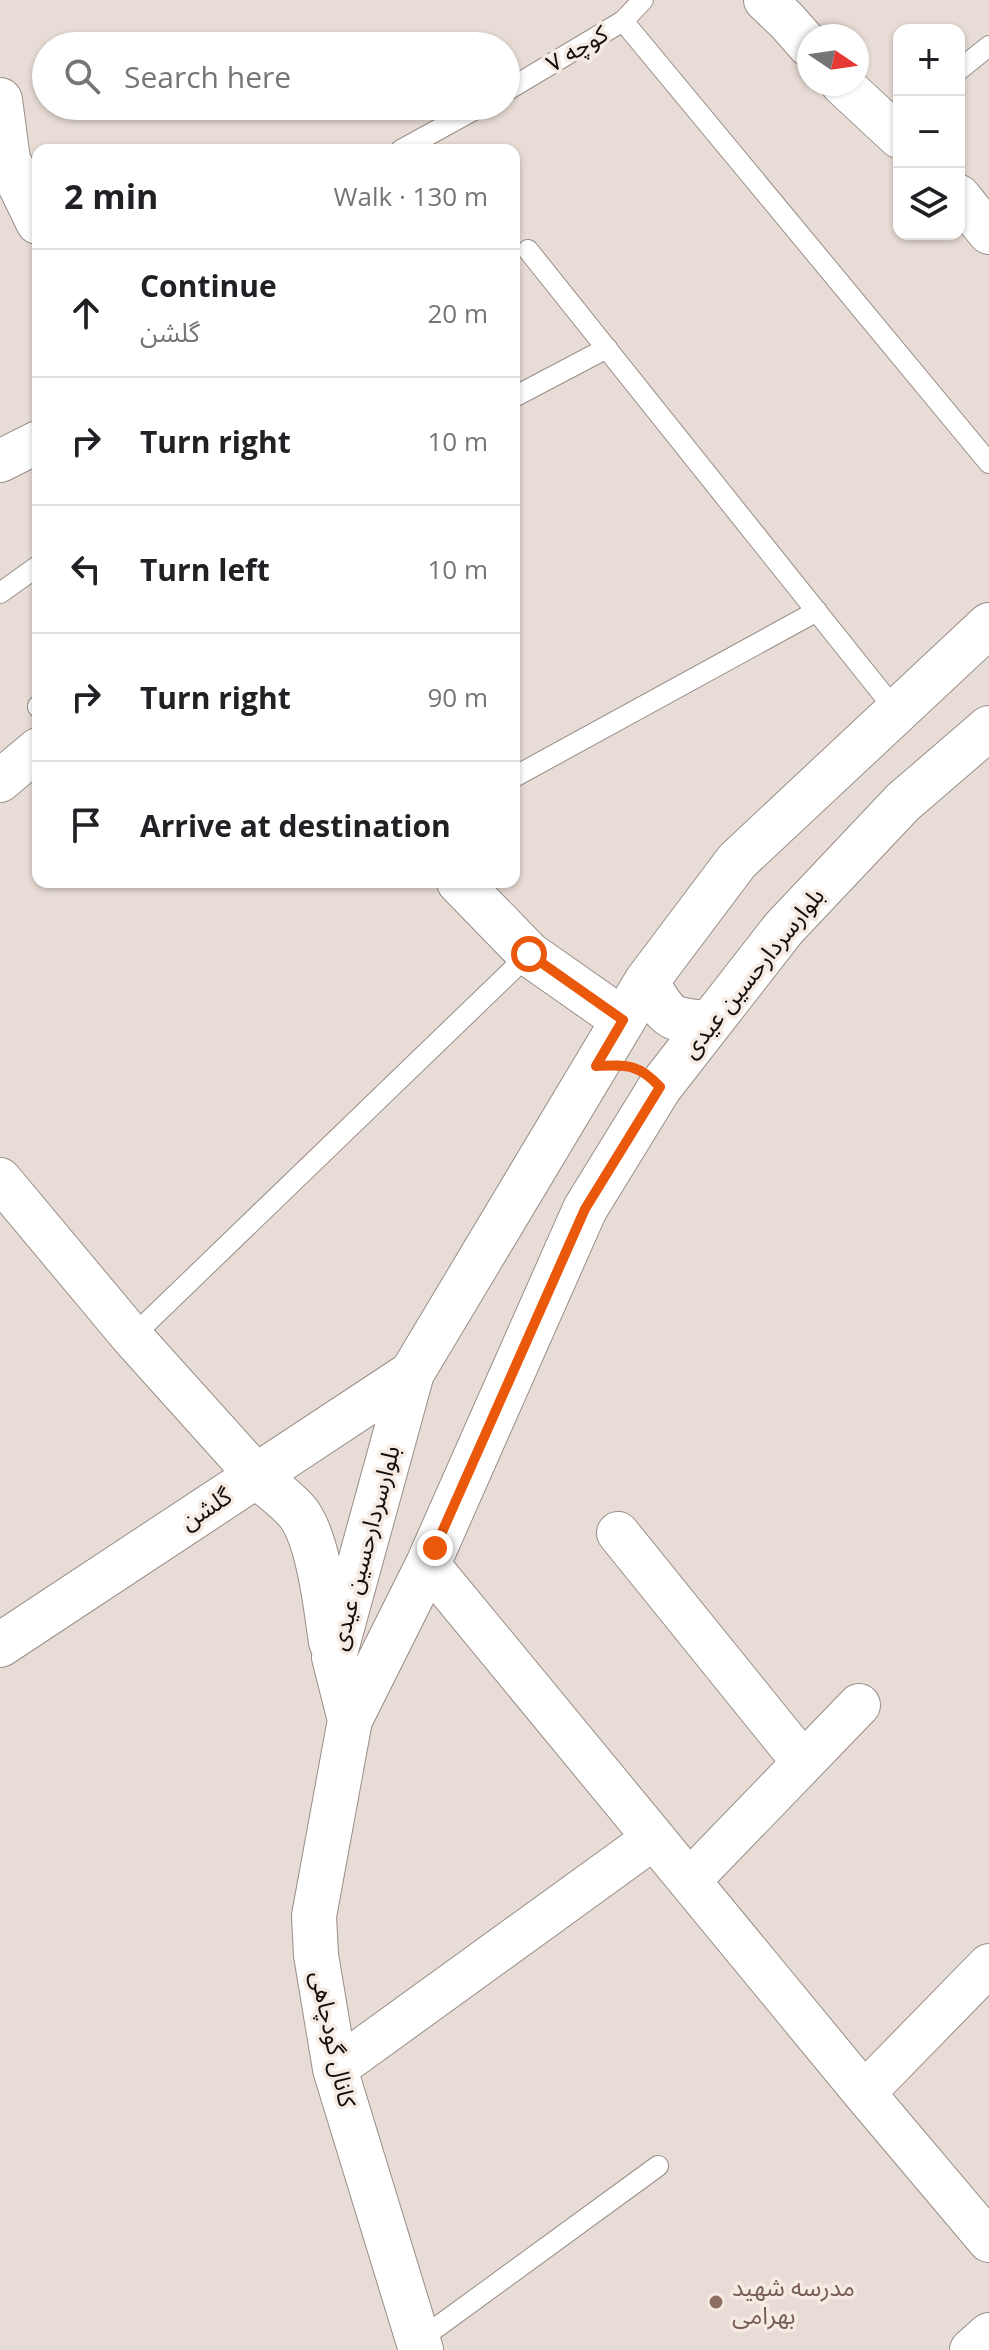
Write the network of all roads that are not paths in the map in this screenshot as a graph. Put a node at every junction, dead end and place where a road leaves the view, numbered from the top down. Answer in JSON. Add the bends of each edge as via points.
{"nodes":[{"id":1,"x":643,"y":0,"type":"edge"},
{"id":2,"x":765,"y":0,"type":"edge"},
{"id":3,"x":623,"y":21,"type":"junction"},
{"id":4,"x":797,"y":32,"type":"edge"},
{"id":5,"x":989,"y":46,"type":"edge"},
{"id":6,"x":965,"y":65,"type":"edge"},
{"id":7,"x":520,"y":83,"type":"edge"},
{"id":8,"x":857,"y":96,"type":"edge"},
{"id":9,"x":0,"y":100,"type":"edge"},
{"id":10,"x":456,"y":120,"type":"edge"},
{"id":11,"x":893,"y":125,"type":"edge"},
{"id":12,"x":412,"y":144,"type":"edge"},
{"id":13,"x":965,"y":203,"type":"edge"},
{"id":14,"x":32,"y":210,"type":"edge"},
{"id":15,"x":989,"y":233,"type":"edge"},
{"id":16,"x":528,"y":250,"type":"dead end"},
{"id":17,"x":607,"y":348,"type":"junction"},
{"id":18,"x":520,"y":394,"type":"edge"},
{"id":19,"x":32,"y":445,"type":"edge"},
{"id":20,"x":0,"y":461,"type":"edge"},
{"id":21,"x":989,"y":463,"type":"edge"},
{"id":22,"x":32,"y":570,"type":"edge"},
{"id":23,"x":0,"y":593,"type":"edge"},
{"id":24,"x":817,"y":611,"type":"junction"},
{"id":25,"x":989,"y":625,"type":"edge"},
{"id":26,"x":897,"y":712,"type":"junction"},
{"id":27,"x":989,"y":728,"type":"edge"},
{"id":28,"x":32,"y":754,"type":"edge"},
{"id":29,"x":520,"y":774,"type":"edge"},
{"id":30,"x":0,"y":781,"type":"edge"},
{"id":31,"x":465,"y":888,"type":"edge"},
{"id":32,"x":529,"y":954,"type":"junction"},
{"id":33,"x":646,"y":982,"type":"junction"},
{"id":34,"x":623,"y":1020,"type":"junction"},
{"id":35,"x":710,"y":1023,"type":"junction"},
{"id":36,"x":596,"y":1066,"type":"junction"},
{"id":37,"x":660,"y":1087,"type":"junction"},
{"id":38,"x":9,"y":1206,"type":"edge"},
{"id":39,"x":132,"y":1337,"type":"junction"},
{"id":40,"x":412,"y":1373,"type":"junction"},
{"id":41,"x":257,"y":1476,"type":"junction"},
{"id":42,"x":618,"y":1533,"type":"dead end"},
{"id":43,"x":428,"y":1564,"type":"junction"},
{"id":44,"x":0,"y":1645,"type":"edge"},
{"id":45,"x":334,"y":1657,"type":"junction"},
{"id":46,"x":859,"y":1705,"type":"dead end"},
{"id":47,"x":350,"y":1720,"type":"junction"},
{"id":48,"x":803,"y":1762,"type":"junction"},
{"id":49,"x":654,"y":1838,"type":"junction"},
{"id":50,"x":689,"y":1881,"type":"junction"},
{"id":51,"x":989,"y":1965,"type":"edge"},
{"id":52,"x":335,"y":2069,"type":"junction"},
{"id":53,"x":864,"y":2093,"type":"junction"},
{"id":54,"x":658,"y":2166,"type":"dead end"},
{"id":55,"x":989,"y":2241,"type":"edge"},
{"id":56,"x":989,"y":2334,"type":"edge"},
{"id":57,"x":420,"y":2346,"type":"edge"},
{"id":58,"x":971,"y":2350,"type":"edge"}],
"edges":[{"from":1,"to":3,"type":"lane","name":"کوچه ۷"},
{"from":2,"to":4,"type":"street"},
{"from":3,"to":7,"type":"lane","name":"کوچه ۷"},
{"from":3,"to":21,"type":"lane"},
{"from":5,"to":6,"type":"lane"},
{"from":8,"to":11,"type":"street"},
{"from":9,"to":14,"type":"street","via":[[8,160]]},
{"from":10,"to":12,"type":"lane"},
{"from":13,"to":15,"type":"street"},
{"from":16,"to":17,"type":"lane"},
{"from":17,"to":18,"type":"lane"},
{"from":17,"to":24,"type":"lane"},
{"from":19,"to":20,"type":"street"},
{"from":22,"to":23,"type":"lane"},
{"from":24,"to":26,"type":"lane"},
{"from":24,"to":29,"type":"lane"},
{"from":25,"to":26,"type":"street","name":"بلوارسردارحسین عیدی"},
{"from":26,"to":33,"type":"street","name":"بلوارسردارحسین عیدی","via":[[737,861]]},
{"from":27,"to":35,"type":"street","name":"بلوارسردارحسین عیدی","via":[[903,802],[784,928]]},
{"from":28,"to":30,"type":"street"},
{"from":31,"to":32,"type":"street"},
{"from":32,"to":34,"type":"street"},
{"from":32,"to":39,"type":"lane"},
{"from":33,"to":34,"type":"street","name":"بلوارسردارحسین عیدی"},
{"from":33,"to":35,"type":"street","via":[[667,1014]]},
{"from":34,"to":36,"type":"street","name":"بلوارسردارحسین عیدی"},
{"from":35,"to":37,"type":"street","name":"بلوارسردارحسین عیدی"},
{"from":36,"to":37,"type":"street","via":[[629,1065]]},
{"from":36,"to":40,"type":"street","name":"بلوارسردارحسین عیدی"},
{"from":37,"to":43,"type":"street","name":"بلوارسردارحسین عیدی","via":[[585,1209]]},
{"from":38,"to":39,"type":"street"},
{"from":39,"to":41,"type":"street"},
{"from":40,"to":41,"type":"street","name":"گلشن"},
{"from":40,"to":45,"type":"street","name":"بلوارسردارحسین عیدی"},
{"from":41,"to":44,"type":"street","name":"گلشن"},
{"from":41,"to":45,"type":"street","via":[[299,1515],[313,1547]]},
{"from":42,"to":48,"type":"street"},
{"from":43,"to":47,"type":"street","name":"بلوارسردارحسین عیدی"},
{"from":43,"to":49,"type":"street"},
{"from":45,"to":47,"type":"street","name":"بلوارسردارحسین عیدی"},
{"from":46,"to":48,"type":"street"},
{"from":47,"to":52,"type":"street","name":"کانال گودچاهی","via":[[314,1916]]},
{"from":48,"to":50,"type":"street"},
{"from":49,"to":50,"type":"street"},
{"from":49,"to":52,"type":"street"},
{"from":50,"to":53,"type":"street"},
{"from":51,"to":53,"type":"street"},
{"from":52,"to":57,"type":"street","name":"کانال گودچاهی"},
{"from":53,"to":55,"type":"street"},
{"from":54,"to":57,"type":"lane"},
{"from":56,"to":58,"type":"street"}]}
